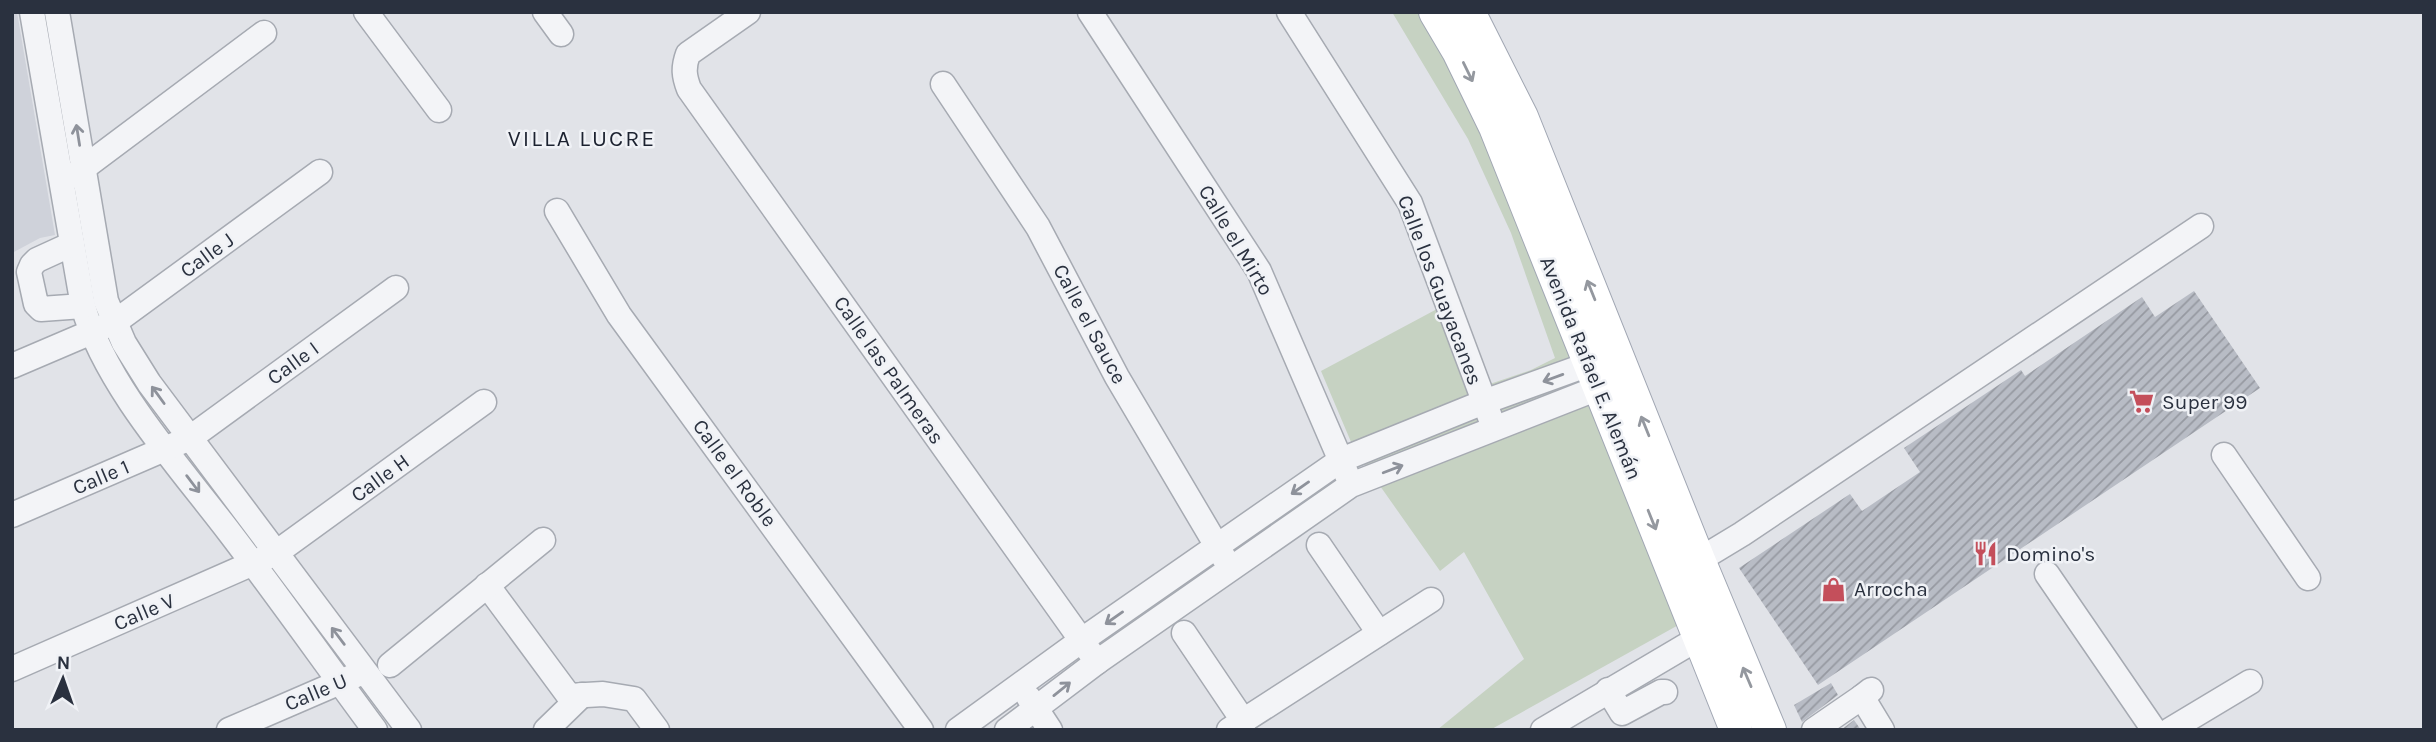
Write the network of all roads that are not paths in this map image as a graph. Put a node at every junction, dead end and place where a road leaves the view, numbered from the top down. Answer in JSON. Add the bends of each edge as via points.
{"nodes":[{"id":1,"x":366,"y":12,"type":"edge"},
{"id":2,"x":545,"y":12,"type":"edge"},
{"id":3,"x":1090,"y":12,"type":"edge"},
{"id":4,"x":1289,"y":12,"type":"edge"},
{"id":5,"x":1435,"y":12,"type":"edge"},
{"id":6,"x":1469,"y":12,"type":"edge"},
{"id":7,"x":43,"y":14,"type":"edge"},
{"id":8,"x":733,"y":17,"type":"edge"},
{"id":9,"x":264,"y":33,"type":"dead end"},
{"id":10,"x":561,"y":34,"type":"dead end"},
{"id":11,"x":943,"y":85,"type":"dead end"},
{"id":12,"x":439,"y":110,"type":"dead end"},
{"id":13,"x":83,"y":168,"type":"junction"},
{"id":14,"x":320,"y":172,"type":"dead end"},
{"id":15,"x":61,"y":184,"type":"junction"},
{"id":16,"x":557,"y":211,"type":"dead end"},
{"id":17,"x":2201,"y":226,"type":"dead end"},
{"id":18,"x":72,"y":244,"type":"junction"},
{"id":19,"x":396,"y":288,"type":"dead end"},
{"id":20,"x":83,"y":306,"type":"junction"},
{"id":21,"x":41,"y":309,"type":"junction"},
{"id":22,"x":115,"y":322,"type":"junction"},
{"id":23,"x":90,"y":332,"type":"junction"},
{"id":24,"x":54,"y":348,"type":"junction"},
{"id":25,"x":12,"y":366,"type":"edge"},
{"id":26,"x":1608,"y":371,"type":"junction"},
{"id":27,"x":484,"y":402,"type":"dead end"},
{"id":28,"x":1484,"y":402,"type":"junction"},
{"id":29,"x":1495,"y":429,"type":"junction"},
{"id":30,"x":190,"y":438,"type":"junction"},
{"id":31,"x":166,"y":449,"type":"junction"},
{"id":32,"x":2224,"y":455,"type":"dead end"},
{"id":33,"x":1341,"y":460,"type":"junction"},
{"id":34,"x":1351,"y":485,"type":"junction"},
{"id":35,"x":12,"y":515,"type":"edge"},
{"id":36,"x":543,"y":540,"type":"dead end"},
{"id":37,"x":1319,"y":545,"type":"dead end"},
{"id":38,"x":1217,"y":546,"type":"junction"},
{"id":39,"x":265,"y":559,"type":"junction"},
{"id":40,"x":1699,"y":560,"type":"junction"},
{"id":41,"x":1230,"y":568,"type":"junction"},
{"id":42,"x":2047,"y":574,"type":"dead end"},
{"id":43,"x":2308,"y":578,"type":"dead end"},
{"id":44,"x":487,"y":585,"type":"junction"},
{"id":45,"x":1432,"y":600,"type":"dead end"},
{"id":46,"x":1711,"y":630,"type":"junction"},
{"id":47,"x":1184,"y":633,"type":"dead end"},
{"id":48,"x":1379,"y":633,"type":"junction"},
{"id":49,"x":1082,"y":640,"type":"junction"},
{"id":50,"x":1097,"y":662,"type":"junction"},
{"id":51,"x":390,"y":665,"type":"dead end"},
{"id":52,"x":12,"y":669,"type":"edge"},
{"id":53,"x":365,"y":671,"type":"junction"},
{"id":54,"x":340,"y":682,"type":"junction"},
{"id":55,"x":2250,"y":682,"type":"dead end"},
{"id":56,"x":1020,"y":686,"type":"junction"},
{"id":57,"x":1608,"y":690,"type":"junction"},
{"id":58,"x":1665,"y":692,"type":"dead end"},
{"id":59,"x":582,"y":695,"type":"junction"},
{"id":60,"x":1043,"y":720,"type":"edge"},
{"id":61,"x":1237,"y":726,"type":"edge"},
{"id":62,"x":229,"y":730,"type":"edge"},
{"id":63,"x":375,"y":730,"type":"edge"},
{"id":64,"x":409,"y":730,"type":"edge"},
{"id":65,"x":546,"y":730,"type":"edge"},
{"id":66,"x":657,"y":730,"type":"edge"},
{"id":67,"x":921,"y":730,"type":"edge"},
{"id":68,"x":958,"y":730,"type":"edge"},
{"id":69,"x":1007,"y":730,"type":"edge"},
{"id":70,"x":1543,"y":730,"type":"edge"},
{"id":71,"x":1736,"y":730,"type":"edge"},
{"id":72,"x":1770,"y":730,"type":"edge"},
{"id":73,"x":1814,"y":730,"type":"edge"},
{"id":74,"x":1882,"y":730,"type":"edge"},
{"id":75,"x":2154,"y":730,"type":"edge"},
{"id":76,"x":2170,"y":730,"type":"edge"}],
"edges":[{"from":1,"to":12,"type":"street"},
{"from":2,"to":10,"type":"street"},
{"from":3,"to":33,"type":"street","name":"Calle el Mirto","via":[[1259,271]]},
{"from":4,"to":28,"type":"street","name":"Calle los Guayacanes","via":[[1410,203]]},
{"from":5,"to":26,"type":"main road","name":"Avenida Rafael E. Alemán","one_way":true,"via":[[1495,127]]},
{"from":26,"to":6,"type":"main road","name":"Avenida Rafael E. Alemán","one_way":true,"via":[[1522,117]]},
{"from":13,"to":7,"type":"street","one_way":true},
{"from":7,"to":15,"type":"street"},
{"from":8,"to":49,"type":"street","name":"Calle las Palmeras","via":[[688,54],[684,77],[697,101]]},
{"from":9,"to":13,"type":"street"},
{"from":11,"to":38,"type":"street","name":"Calle el Sauce","via":[[1038,227],[1117,377]]},
{"from":13,"to":15,"type":"street"},
{"from":13,"to":22,"type":"street","via":[[106,301]]},
{"from":14,"to":22,"type":"street","name":"Calle J"},
{"from":15,"to":18,"type":"street"},
{"from":16,"to":67,"type":"street","name":"Calle el Roble","via":[[619,315]]},
{"from":17,"to":40,"type":"street"},
{"from":18,"to":20,"type":"street"},
{"from":18,"to":21,"type":"street","via":[[32,265],[29,272]]},
{"from":19,"to":30,"type":"street","name":"Calle I"},
{"from":20,"to":21,"type":"street"},
{"from":20,"to":23,"type":"street"},
{"from":21,"to":24,"type":"street"},
{"from":22,"to":23,"type":"street","name":"Calle J"},
{"from":30,"to":22,"type":"street","one_way":true,"via":[[124,343]]},
{"from":23,"to":24,"type":"street","name":"Calle J"},
{"from":23,"to":31,"type":"street","via":[[122,389]]},
{"from":24,"to":25,"type":"street","name":"Calle J"},
{"from":26,"to":28,"type":"street","one_way":true},
{"from":26,"to":29,"type":"street"},
{"from":40,"to":26,"type":"main road","name":"Avenida Rafael E. Alemán","one_way":true},
{"from":26,"to":46,"type":"main road","name":"Avenida Rafael E. Alemán","one_way":true},
{"from":27,"to":39,"type":"street","name":"Calle H"},
{"from":28,"to":29,"type":"street","name":"Calle los Guayacanes"},
{"from":28,"to":33,"type":"street"},
{"from":34,"to":29,"type":"street","one_way":true},
{"from":30,"to":31,"type":"street","name":"Calle 1"},
{"from":30,"to":39,"type":"street"},
{"from":31,"to":35,"type":"street","name":"Calle 1"},
{"from":31,"to":39,"type":"street","one_way":true},
{"from":32,"to":43,"type":"street"},
{"from":33,"to":34,"type":"street","name":"Calle el Mirto"},
{"from":33,"to":38,"type":"street","one_way":true},
{"from":34,"to":41,"type":"street"},
{"from":36,"to":44,"type":"street"},
{"from":37,"to":48,"type":"street"},
{"from":38,"to":41,"type":"street","name":"Calle el Sauce"},
{"from":38,"to":49,"type":"street","one_way":true},
{"from":39,"to":52,"type":"street","name":"Calle V"},
{"from":53,"to":39,"type":"street","one_way":true},
{"from":39,"to":54,"type":"street"},
{"from":40,"to":46,"type":"main road","name":"Avenida Rafael E. Alemán"},
{"from":41,"to":50,"type":"street"},
{"from":42,"to":75,"type":"street"},
{"from":44,"to":51,"type":"street"},
{"from":44,"to":59,"type":"street","via":[[569,696]]},
{"from":45,"to":48,"type":"street"},
{"from":46,"to":57,"type":"street"},
{"from":46,"to":71,"type":"main road","name":"Avenida Rafael E. Alemán"},
{"from":72,"to":46,"type":"main road","name":"Avenida Rafael E. Alemán","one_way":true},
{"from":47,"to":61,"type":"street"},
{"from":48,"to":61,"type":"street"},
{"from":49,"to":50,"type":"street","name":"Calle las Palmeras"},
{"from":49,"to":56,"type":"street"},
{"from":60,"to":50,"type":"street","one_way":true},
{"from":53,"to":54,"type":"street","name":"Calle U"},
{"from":53,"to":64,"type":"street"},
{"from":54,"to":62,"type":"street","name":"Calle U"},
{"from":54,"to":63,"type":"street"},
{"from":55,"to":76,"type":"street"},
{"from":56,"to":60,"type":"street"},
{"from":56,"to":68,"type":"street"},
{"from":57,"to":58,"type":"street","via":[[1622,713]]},
{"from":57,"to":70,"type":"street"},
{"from":59,"to":65,"type":"street"},
{"from":59,"to":66,"type":"street","via":[[634,699]]},
{"from":60,"to":69,"type":"street"},
{"from":73,"to":74,"type":"street","via":[[1867,694]]}]}
